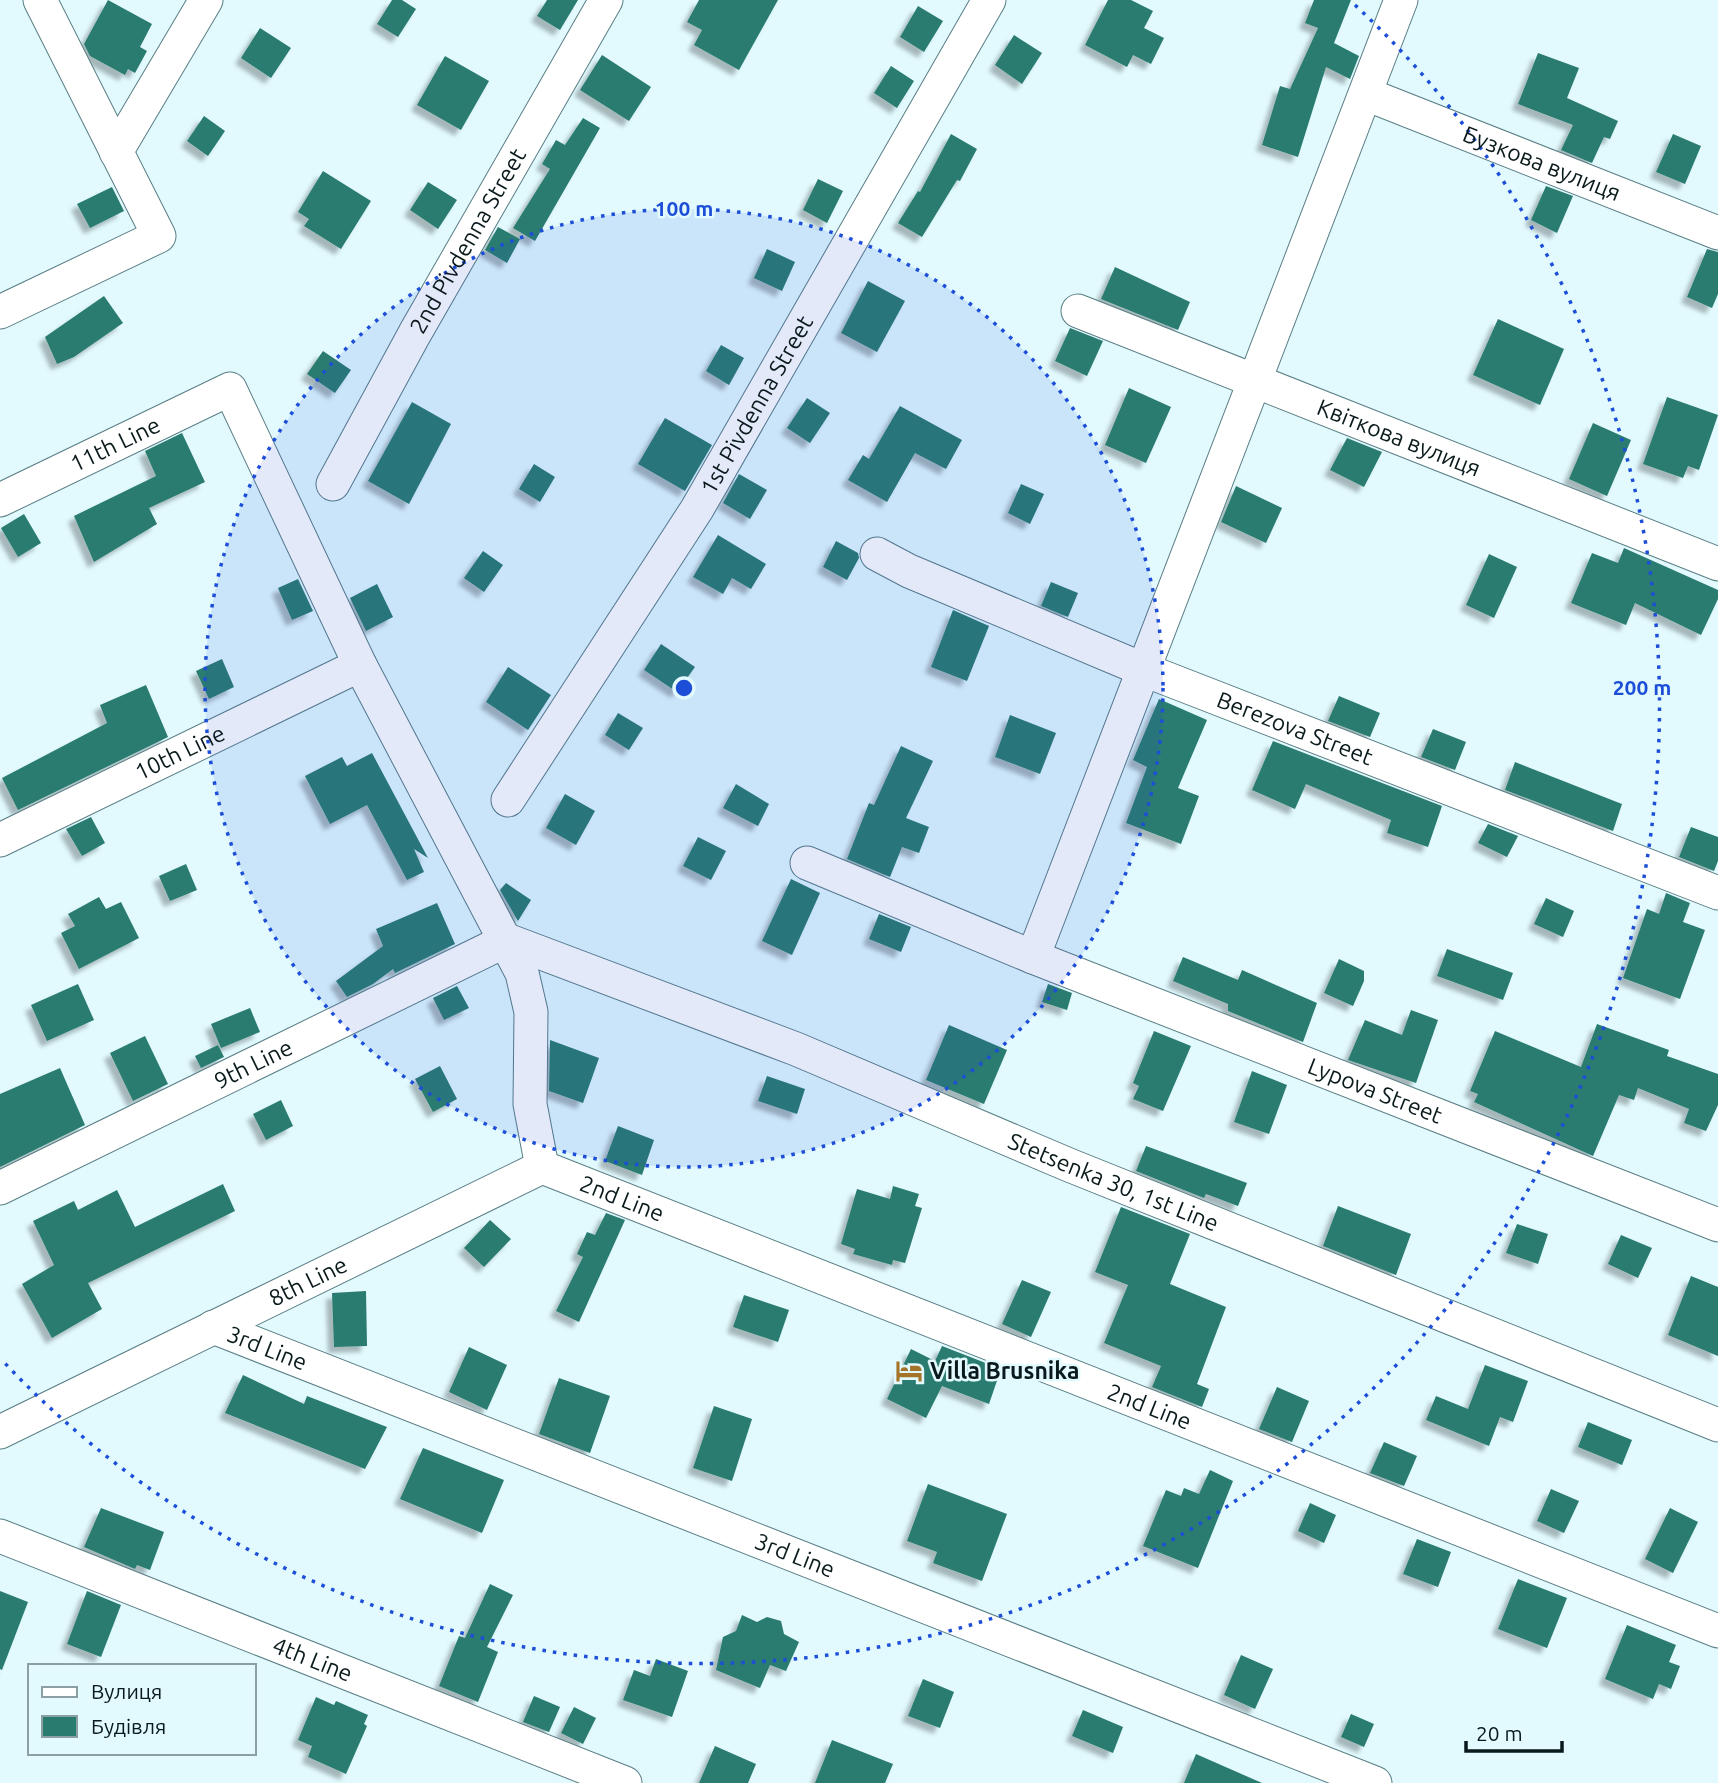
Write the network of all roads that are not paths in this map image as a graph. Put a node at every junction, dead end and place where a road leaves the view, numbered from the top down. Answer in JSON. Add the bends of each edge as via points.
{"nodes":[{"id":1,"x":40,"y":0,"type":"edge"},
{"id":2,"x":206,"y":0,"type":"edge"},
{"id":3,"x":606,"y":0,"type":"edge"},
{"id":4,"x":989,"y":0,"type":"edge"},
{"id":5,"x":1401,"y":0,"type":"edge"},
{"id":6,"x":1366,"y":93,"type":"junction"},
{"id":7,"x":116,"y":152,"type":"junction"},
{"id":8,"x":1718,"y":233,"type":"edge"},
{"id":9,"x":1078,"y":311,"type":"dead end"},
{"id":10,"x":0,"y":312,"type":"edge"},
{"id":11,"x":1257,"y":382,"type":"junction"},
{"id":12,"x":332,"y":484,"type":"dead end"},
{"id":13,"x":0,"y":500,"type":"edge"},
{"id":14,"x":877,"y":554,"type":"dead end"},
{"id":15,"x":1718,"y":564,"type":"edge"},
{"id":16,"x":360,"y":665,"type":"junction"},
{"id":17,"x":1142,"y":669,"type":"junction"},
{"id":18,"x":508,"y":800,"type":"dead end"},
{"id":19,"x":0,"y":840,"type":"edge"},
{"id":20,"x":807,"y":863,"type":"dead end"},
{"id":21,"x":1718,"y":893,"type":"edge"},
{"id":22,"x":507,"y":940,"type":"junction"},
{"id":23,"x":1033,"y":957,"type":"junction"},
{"id":24,"x":542,"y":1167,"type":"junction"},
{"id":25,"x":0,"y":1188,"type":"edge"},
{"id":26,"x":1718,"y":1225,"type":"edge"},
{"id":27,"x":213,"y":1327,"type":"junction"},
{"id":28,"x":1718,"y":1424,"type":"edge"},
{"id":29,"x":0,"y":1432,"type":"edge"},
{"id":30,"x":0,"y":1536,"type":"edge"},
{"id":31,"x":1718,"y":1631,"type":"edge"},
{"id":32,"x":625,"y":1783,"type":"edge"},
{"id":33,"x":1376,"y":1783,"type":"edge"}],
"edges":[{"from":1,"to":7,"type":"street"},
{"from":2,"to":7,"type":"street"},
{"from":3,"to":12,"type":"street","name":"2nd Pivdenna Street"},
{"from":4,"to":18,"type":"street","name":"1st Pivdenna Street","via":[[697,509]]},
{"from":5,"to":6,"type":"street"},
{"from":6,"to":8,"type":"street","name":"Бузкова вулиця"},
{"from":6,"to":11,"type":"street"},
{"from":7,"to":10,"type":"street","via":[[159,236]]},
{"from":9,"to":11,"type":"street","name":"Квіткова вулиця"},
{"from":11,"to":15,"type":"street","name":"Квіткова вулиця"},
{"from":11,"to":17,"type":"street"},
{"from":13,"to":16,"type":"street","name":"11th Line","via":[[230,389]]},
{"from":14,"to":17,"type":"street","name":"Berezova Street","via":[[909,572]]},
{"from":16,"to":19,"type":"street","name":"10th Line"},
{"from":16,"to":22,"type":"street"},
{"from":17,"to":21,"type":"street","name":"Berezova Street"},
{"from":17,"to":23,"type":"street"},
{"from":20,"to":23,"type":"street","name":"Lypova Street"},
{"from":22,"to":24,"type":"street","via":[[522,973],[531,1012],[530,1104]]},
{"from":22,"to":25,"type":"street","name":"9th Line"},
{"from":22,"to":28,"type":"street","name":"Stetsenka 30, 1st Line","via":[[796,1049],[1069,1165]]},
{"from":23,"to":26,"type":"street","name":"Lypova Street"},
{"from":24,"to":27,"type":"street","name":"8th Line"},
{"from":24,"to":31,"type":"street","name":"2nd Line"},
{"from":27,"to":29,"type":"street","name":"8th Line"},
{"from":27,"to":33,"type":"street","name":"3rd Line"},
{"from":30,"to":32,"type":"street","name":"4th Line"}]}
